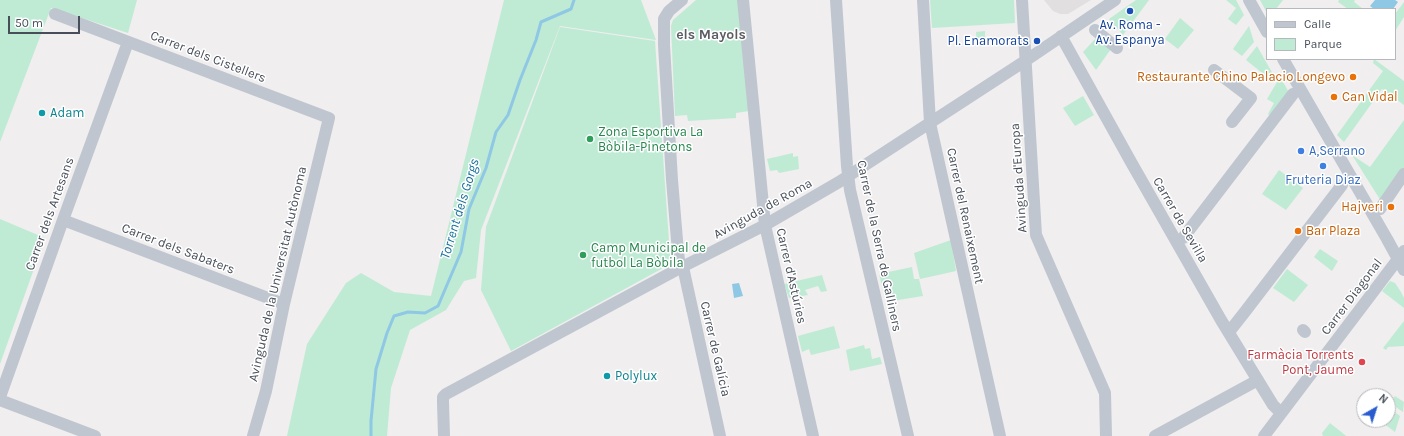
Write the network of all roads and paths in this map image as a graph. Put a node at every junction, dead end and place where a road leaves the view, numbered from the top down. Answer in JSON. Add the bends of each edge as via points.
{"nodes":[{"id":1,"x":682,"y":0,"type":"edge"},
{"id":2,"x":743,"y":0,"type":"edge"},
{"id":3,"x":836,"y":0,"type":"edge"},
{"id":4,"x":923,"y":0,"type":"edge"},
{"id":5,"x":1022,"y":0,"type":"edge"},
{"id":6,"x":1115,"y":0,"type":"edge"},
{"id":7,"x":1249,"y":0,"type":"edge"},
{"id":8,"x":56,"y":14,"type":"dead end"},
{"id":9,"x":1095,"y":30,"type":"dead end"},
{"id":10,"x":1266,"y":30,"type":"edge"},
{"id":11,"x":1061,"y":36,"type":"junction"},
{"id":12,"x":128,"y":42,"type":"junction"},
{"id":13,"x":1117,"y":48,"type":"dead end"},
{"id":14,"x":1283,"y":60,"type":"edge"},
{"id":15,"x":1025,"y":61,"type":"junction"},
{"id":16,"x":1214,"y":70,"type":"dead end"},
{"id":17,"x":1293,"y":94,"type":"dead end"},
{"id":18,"x":329,"y":118,"type":"joint"},
{"id":19,"x":1232,"y":122,"type":"dead end"},
{"id":20,"x":930,"y":123,"type":"junction"},
{"id":21,"x":1404,"y":174,"type":"edge"},
{"id":22,"x":848,"y":176,"type":"junction"},
{"id":23,"x":1342,"y":185,"type":"dead end"},
{"id":24,"x":1380,"y":209,"type":"dead end"},
{"id":25,"x":63,"y":220,"type":"junction"},
{"id":26,"x":765,"y":225,"type":"junction"},
{"id":27,"x":1183,"y":238,"type":"dead end"},
{"id":28,"x":1401,"y":255,"type":"edge"},
{"id":29,"x":682,"y":268,"type":"junction"},
{"id":30,"x":1404,"y":270,"type":"edge"},
{"id":31,"x":284,"y":304,"type":"junction"},
{"id":32,"x":1229,"y":332,"type":"junction"},
{"id":33,"x":1258,"y":380,"type":"junction"},
{"id":34,"x":0,"y":397,"type":"edge"},
{"id":35,"x":0,"y":400,"type":"edge"},
{"id":36,"x":1281,"y":413,"type":"junction"},
{"id":37,"x":904,"y":423,"type":"junction"},
{"id":38,"x":95,"y":436,"type":"edge"},
{"id":39,"x":253,"y":436,"type":"edge"},
{"id":40,"x":444,"y":436,"type":"edge"},
{"id":41,"x":720,"y":436,"type":"edge"},
{"id":42,"x":813,"y":436,"type":"edge"},
{"id":43,"x":901,"y":436,"type":"edge"},
{"id":44,"x":908,"y":436,"type":"edge"},
{"id":45,"x":1000,"y":436,"type":"edge"},
{"id":46,"x":1106,"y":436,"type":"edge"},
{"id":47,"x":1154,"y":436,"type":"edge"},
{"id":48,"x":1264,"y":436,"type":"edge"}],
"edges":[{"from":1,"to":29,"type":"street","name":"Carrer de Galícia","via":[[669,11],[664,20],[672,180],[678,252]]},
{"from":2,"to":26,"type":"street","name":"Carrer d'Astúries"},
{"from":3,"to":22,"type":"street","name":"Carrer de la Serra de Galliners"},
{"from":4,"to":20,"type":"street","name":"Carrer del Renaixement"},
{"from":5,"to":15,"type":"street","name":"Avinguda d'Europa"},
{"from":6,"to":11,"type":"street","name":"Avinguda de Roma"},
{"from":7,"to":10,"type":"street"},
{"from":8,"to":12,"type":"street","name":"Carrer dels Cistellers"},
{"from":9,"to":13,"type":"street"},
{"from":11,"to":15,"type":"street","name":"Avinguda de Roma"},
{"from":11,"to":32,"type":"street","name":"Carrer de Sevilla"},
{"from":12,"to":18,"type":"street","name":"Carrer dels Cistellers"},
{"from":12,"to":25,"type":"street","name":"Carrer dels Artesans"},
{"from":14,"to":28,"type":"street","via":[[1387,239]]},
{"from":15,"to":20,"type":"street","name":"Avinguda de Roma"},
{"from":15,"to":46,"type":"street","name":"Avinguda d'Europa","via":[[1036,235],[1105,393]]},
{"from":16,"to":19,"type":"street","via":[[1251,98]]},
{"from":17,"to":27,"type":"street"},
{"from":18,"to":31,"type":"street","name":"Avinguda de la Universitat Autònoma"},
{"from":20,"to":22,"type":"street","name":"Avinguda de Roma"},
{"from":20,"to":45,"type":"street","name":"Carrer del Renaixement"},
{"from":21,"to":24,"type":"street"},
{"from":22,"to":26,"type":"street","name":"Avinguda de Roma"},
{"from":22,"to":37,"type":"street","name":"Carrer de la Serra de Galliners"},
{"from":23,"to":32,"type":"street"},
{"from":25,"to":31,"type":"street","name":"Carrer dels Sabaters"},
{"from":25,"to":34,"type":"street","name":"Carrer dels Artesans"},
{"from":26,"to":29,"type":"street","name":"Avinguda de Roma"},
{"from":26,"to":42,"type":"street","name":"Carrer d'Astúries"},
{"from":28,"to":30,"type":"street"},
{"from":28,"to":36,"type":"street","name":"Carrer Diagonal"},
{"from":29,"to":40,"type":"street","name":"Avinguda de Roma","via":[[446,394],[443,397]]},
{"from":29,"to":41,"type":"street","name":"Carrer de Galícia"},
{"from":31,"to":39,"type":"street","name":"Avinguda de la Universitat Autònoma","via":[[266,391]]},
{"from":32,"to":33,"type":"street","name":"Carrer de Sevilla"},
{"from":33,"to":36,"type":"street","name":"Carrer de Sevilla"},
{"from":33,"to":47,"type":"street"},
{"from":35,"to":38,"type":"street"},
{"from":36,"to":48,"type":"street","name":"Carrer Diagonal"},
{"from":37,"to":43,"type":"street"},
{"from":37,"to":44,"type":"street","name":"Carrer de la Serra de Galliners"}]}
